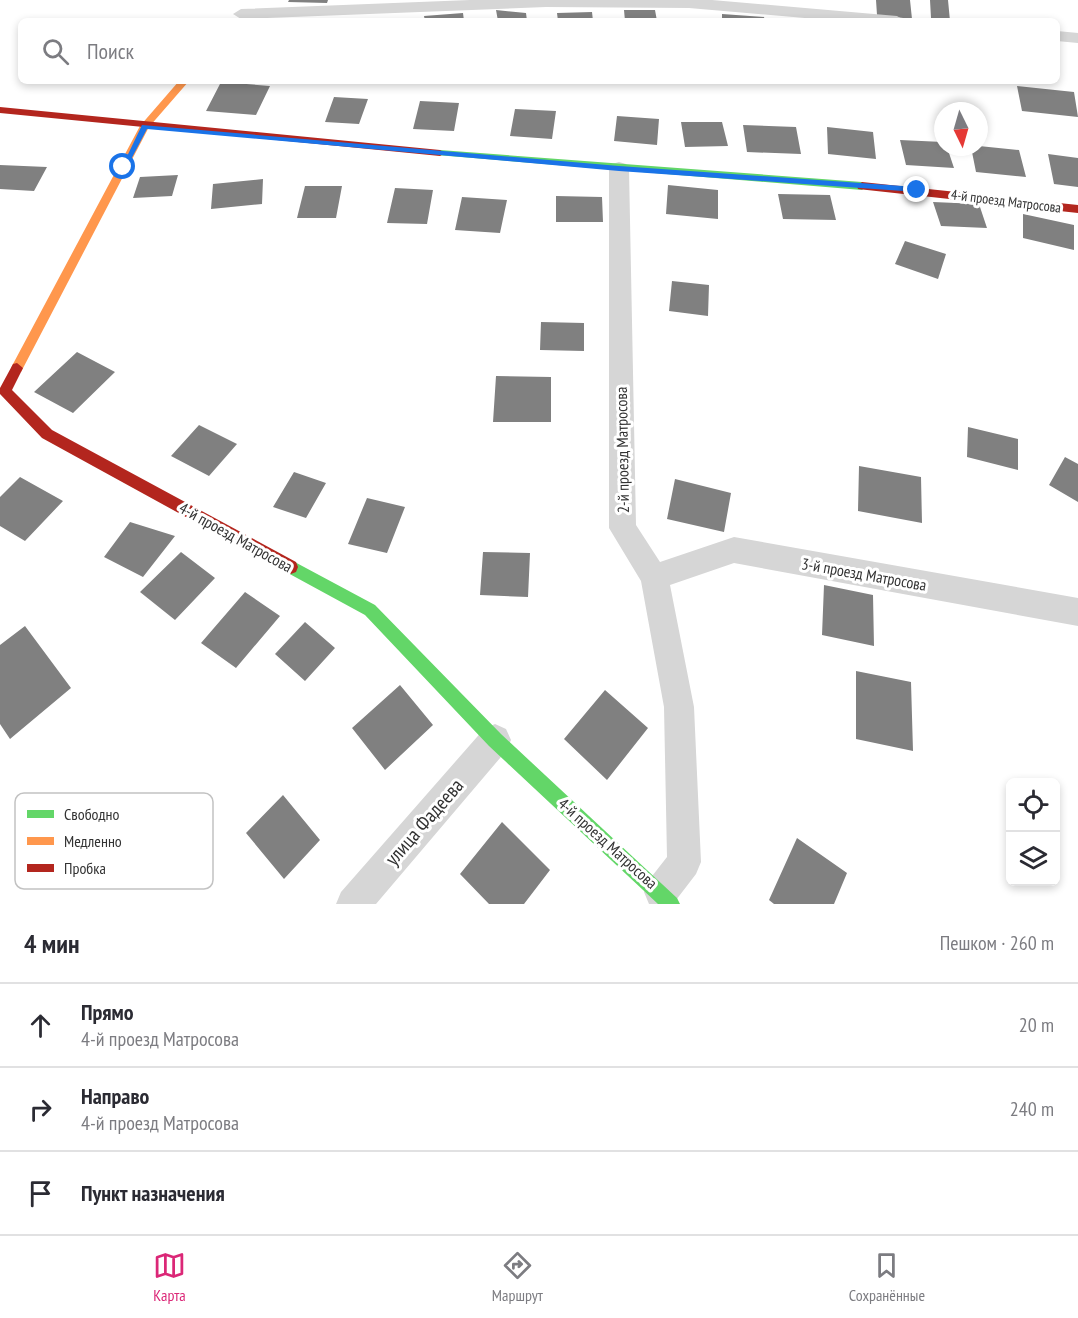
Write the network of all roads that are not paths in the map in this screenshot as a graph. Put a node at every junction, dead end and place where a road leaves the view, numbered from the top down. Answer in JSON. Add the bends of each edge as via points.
{"nodes":[{"id":1,"x":241,"y":12,"type":"edge"},
{"id":2,"x":860,"y":18,"type":"edge"},
{"id":3,"x":1060,"y":36,"type":"edge"},
{"id":4,"x":1078,"y":38,"type":"edge"},
{"id":5,"x":181,"y":84,"type":"edge"},
{"id":6,"x":0,"y":110,"type":"edge"},
{"id":7,"x":145,"y":126,"type":"junction"},
{"id":8,"x":619,"y":169,"type":"junction"},
{"id":9,"x":1078,"y":209,"type":"edge"},
{"id":10,"x":654,"y":577,"type":"junction"},
{"id":11,"x":1078,"y":612,"type":"edge"},
{"id":12,"x":495,"y":740,"type":"junction"},
{"id":13,"x":666,"y":898,"type":"edge"},
{"id":14,"x":353,"y":904,"type":"edge"}],
"edges":[{"from":1,"to":2,"type":"street","via":[[546,2],[677,3]]},
{"from":3,"to":4,"type":"street"},
{"from":5,"to":7,"type":"street","name":"4-й проезд Матросова"},
{"from":6,"to":7,"type":"street","name":"4-й проезд Матросова"},
{"from":7,"to":8,"type":"street","name":"4-й проезд Матросова"},
{"from":7,"to":12,"type":"street","name":"4-й проезд Матросова","via":[[5,391],[48,434],[370,610]]},
{"from":8,"to":9,"type":"street","name":"4-й проезд Матросова","via":[[917,190]]},
{"from":8,"to":10,"type":"street","name":"2-й проезд Матросова","via":[[623,528]]},
{"from":10,"to":11,"type":"street","name":"3-й проезд Матросова","via":[[734,550]]},
{"from":10,"to":13,"type":"street","name":"2-й проезд Матросова","via":[[679,707],[684,862]]},
{"from":12,"to":13,"type":"street","name":"4-й проезд Матросова"},
{"from":12,"to":14,"type":"street","name":"улица Фадеева"}]}
